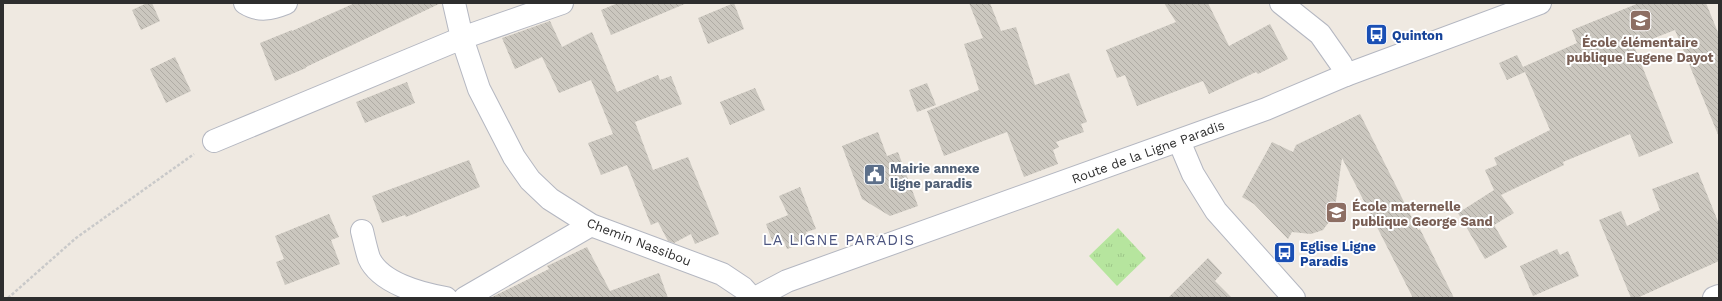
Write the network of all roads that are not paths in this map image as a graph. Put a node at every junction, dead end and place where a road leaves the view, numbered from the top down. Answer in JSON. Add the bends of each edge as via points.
{"nodes":[{"id":1,"x":245,"y":3,"type":"edge"},
{"id":2,"x":286,"y":3,"type":"edge"},
{"id":3,"x":454,"y":3,"type":"edge"},
{"id":4,"x":562,"y":3,"type":"edge"},
{"id":5,"x":1281,"y":3,"type":"edge"},
{"id":6,"x":1540,"y":3,"type":"edge"},
{"id":7,"x":462,"y":38,"type":"junction"},
{"id":8,"x":1346,"y":75,"type":"junction"},
{"id":9,"x":214,"y":141,"type":"road end"},
{"id":10,"x":1179,"y":141,"type":"junction"},
{"id":11,"x":591,"y":225,"type":"junction"},
{"id":12,"x":362,"y":231,"type":"dead end"},
{"id":13,"x":1719,"y":296,"type":"edge"},
{"id":14,"x":446,"y":298,"type":"edge"},
{"id":15,"x":465,"y":298,"type":"edge"},
{"id":16,"x":754,"y":298,"type":"edge"},
{"id":17,"x":1294,"y":298,"type":"edge"},
{"id":18,"x":1714,"y":298,"type":"edge"}],
"edges":[{"from":1,"to":2,"type":"street","via":[[252,8],[270,9]]},
{"from":3,"to":7,"type":"street","name":"Chemin Nassibou"},
{"from":4,"to":7,"type":"street"},
{"from":5,"to":8,"type":"street","via":[[1320,34]]},
{"from":6,"to":8,"type":"street","name":"Route de la Ligne Paradis"},
{"from":7,"to":9,"type":"street"},
{"from":7,"to":11,"type":"street","name":"Chemin Nassibou","via":[[479,89],[514,157],[530,180],[550,199]]},
{"from":8,"to":10,"type":"street","name":"Route de la Ligne Paradis","via":[[1266,109]]},
{"from":10,"to":16,"type":"street","name":"Route de la Ligne Paradis","via":[[787,281]]},
{"from":10,"to":17,"type":"street","via":[[1192,174],[1216,211]]},
{"from":11,"to":15,"type":"street"},
{"from":11,"to":16,"type":"street","name":"Chemin Nassibou","via":[[722,274]]},
{"from":12,"to":14,"type":"street","via":[[369,258],[377,270],[388,278],[422,292]]},
{"from":13,"to":18,"type":"street"}]}
